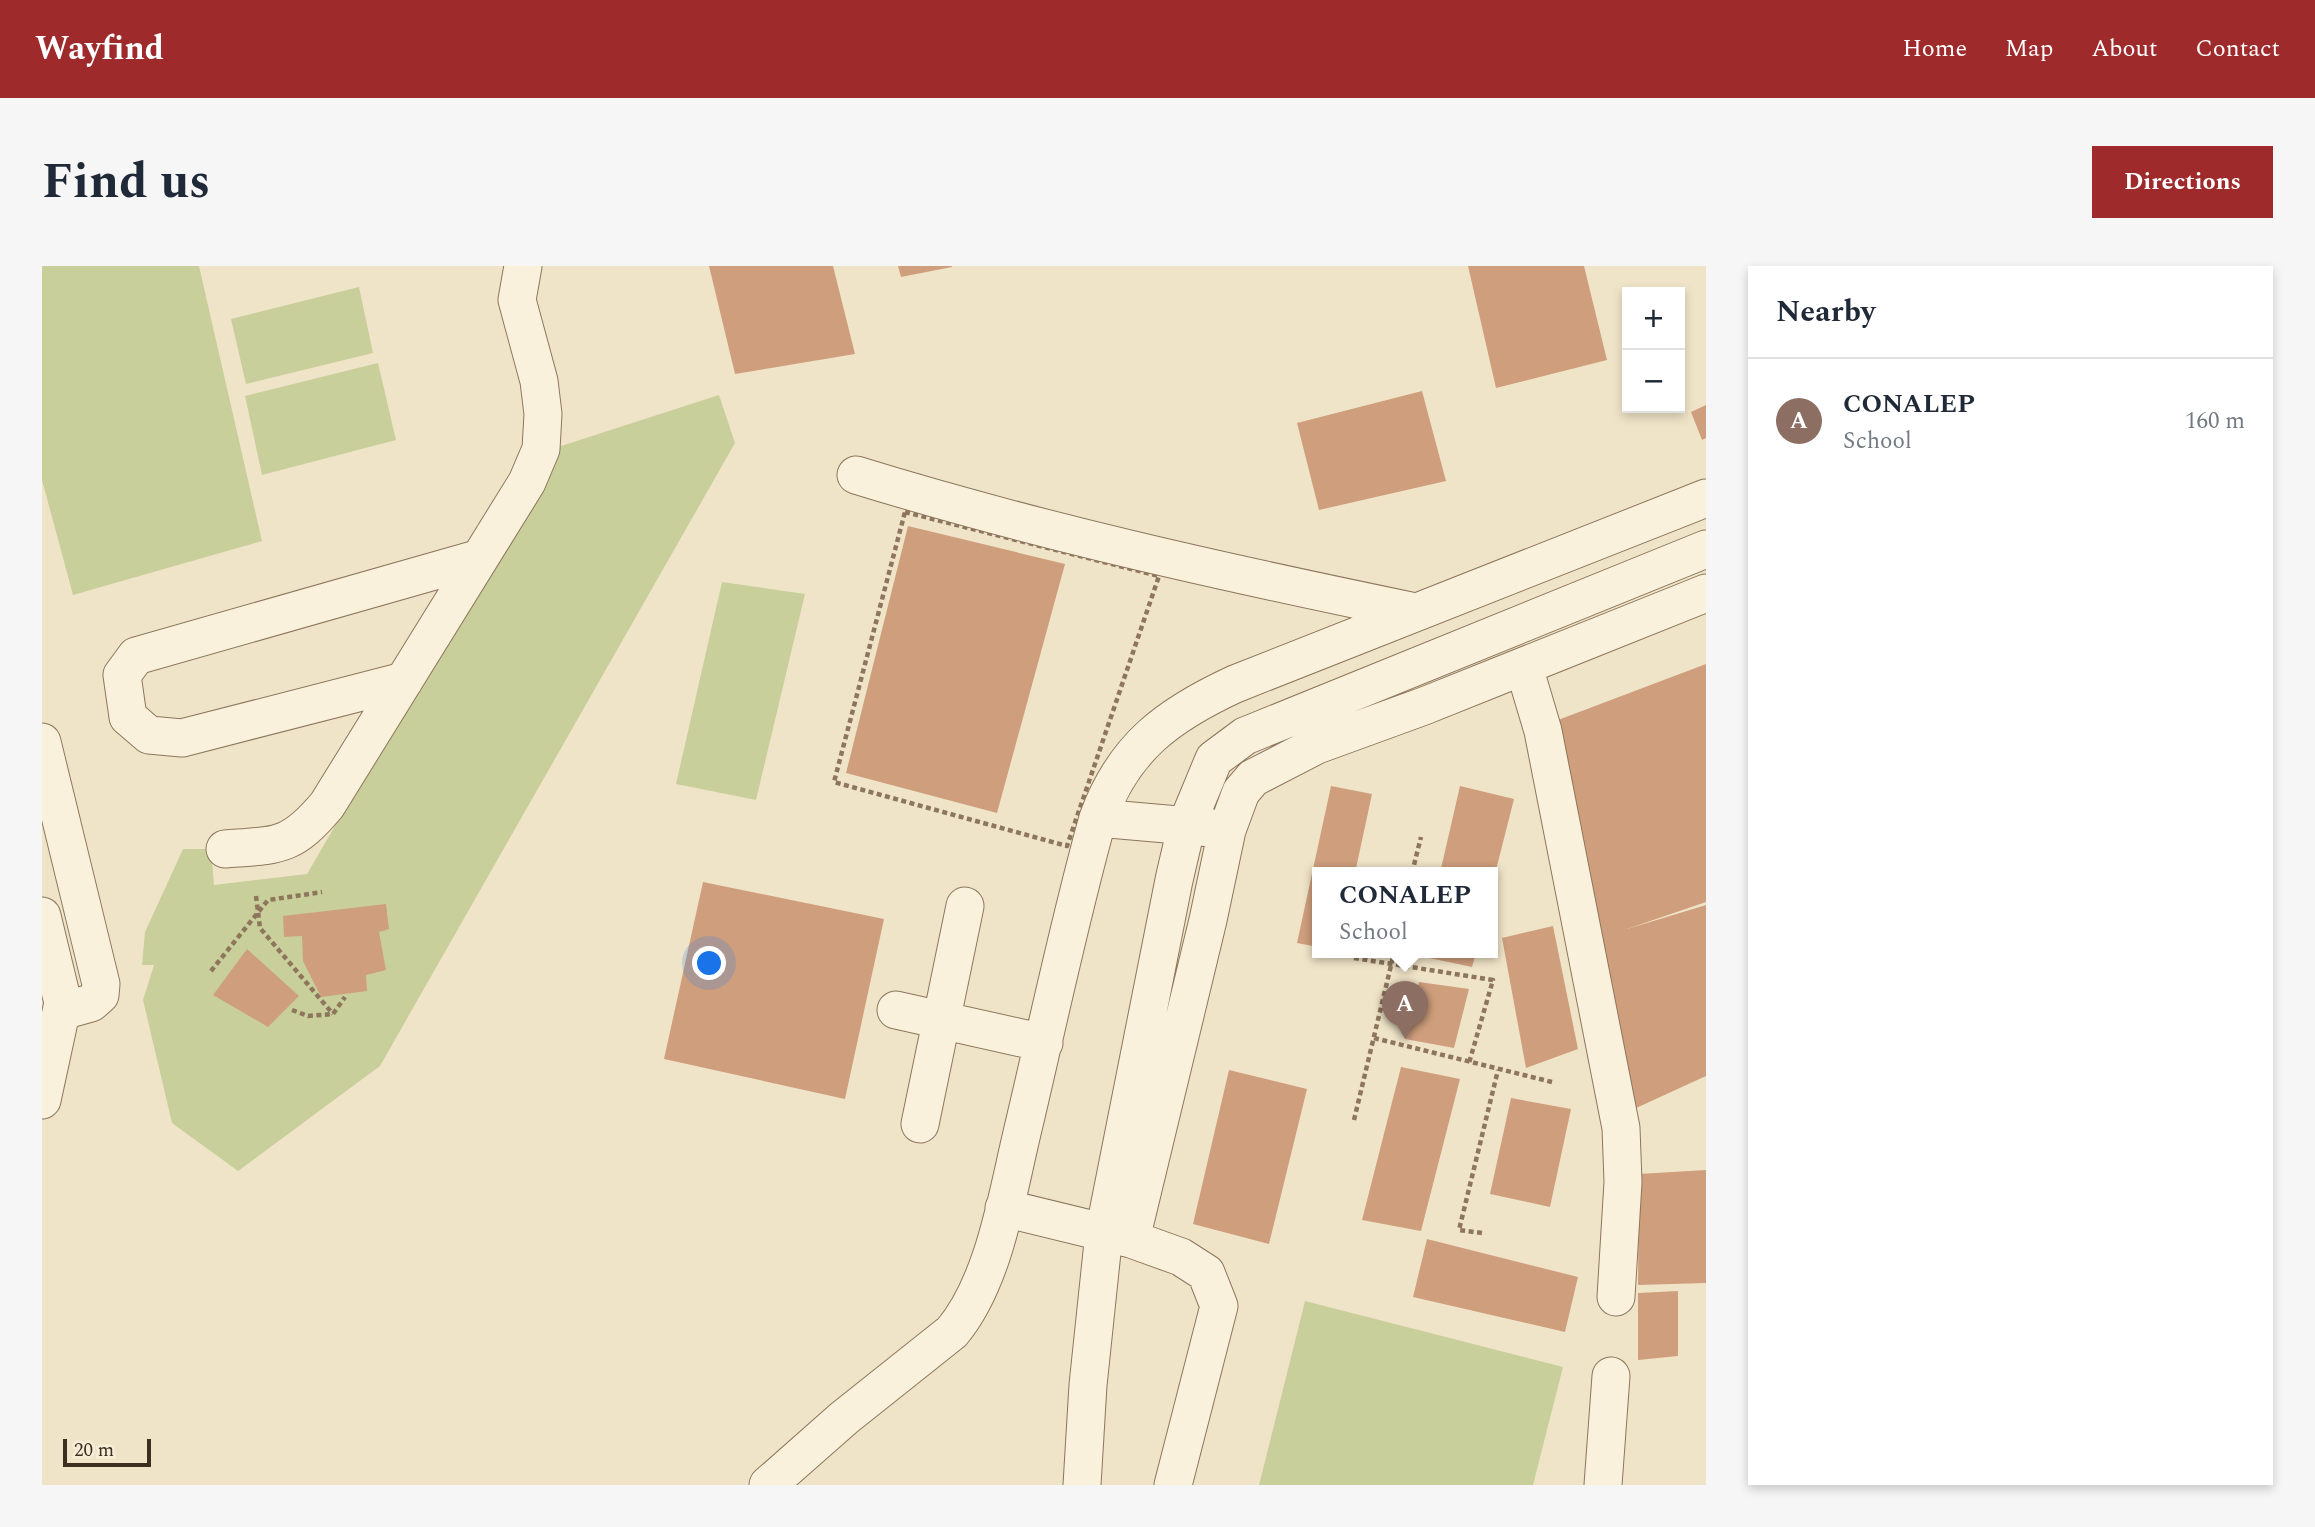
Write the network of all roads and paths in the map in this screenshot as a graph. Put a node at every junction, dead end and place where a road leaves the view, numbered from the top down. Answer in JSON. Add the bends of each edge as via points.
{"nodes":[{"id":1,"x":523,"y":266,"type":"edge"},
{"id":2,"x":856,"y":475,"type":"dead end"},
{"id":3,"x":1706,"y":498,"type":"edge"},
{"id":4,"x":1706,"y":549,"type":"edge"},
{"id":5,"x":480,"y":558,"type":"junction"},
{"id":6,"x":1706,"y":593,"type":"edge"},
{"id":7,"x":1416,"y":612,"type":"junction"},
{"id":8,"x":1524,"y":667,"type":"junction"},
{"id":9,"x":404,"y":681,"type":"junction"},
{"id":10,"x":42,"y":742,"type":"edge"},
{"id":11,"x":1098,"y":818,"type":"junction"},
{"id":12,"x":1187,"y":824,"type":"junction"},
{"id":13,"x":1227,"y":830,"type":"junction"},
{"id":14,"x":53,"y":836,"type":"edge"},
{"id":15,"x":1421,"y":837,"type":"dead end"},
{"id":16,"x":1067,"y":846,"type":"joint"},
{"id":17,"x":225,"y":849,"type":"dead end"},
{"id":18,"x":1414,"y":867,"type":"edge"},
{"id":19,"x":322,"y":892,"type":"dead end"},
{"id":20,"x":256,"y":896,"type":"dead end"},
{"id":21,"x":965,"y":906,"type":"dead end"},
{"id":22,"x":258,"y":914,"type":"junction"},
{"id":23,"x":42,"y":915,"type":"edge"},
{"id":24,"x":1354,"y":958,"type":"dead end"},
{"id":25,"x":1393,"y":958,"type":"edge"},
{"id":26,"x":1391,"y":965,"type":"junction"},
{"id":27,"x":211,"y":971,"type":"dead end"},
{"id":28,"x":345,"y":997,"type":"dead end"},
{"id":29,"x":63,"y":1003,"type":"junction"},
{"id":30,"x":292,"y":1010,"type":"dead end"},
{"id":31,"x":896,"y":1010,"type":"dead end"},
{"id":32,"x":333,"y":1014,"type":"junction"},
{"id":33,"x":941,"y":1021,"type":"junction"},
{"id":34,"x":1374,"y":1038,"type":"junction"},
{"id":35,"x":1044,"y":1043,"type":"junction"},
{"id":36,"x":1469,"y":1063,"type":"junction"},
{"id":37,"x":1498,"y":1070,"type":"junction"},
{"id":38,"x":1552,"y":1082,"type":"dead end"},
{"id":39,"x":42,"y":1100,"type":"edge"},
{"id":40,"x":1354,"y":1120,"type":"dead end"},
{"id":41,"x":920,"y":1124,"type":"dead end"},
{"id":42,"x":1004,"y":1208,"type":"junction"},
{"id":43,"x":1482,"y":1234,"type":"dead end"},
{"id":44,"x":1117,"y":1236,"type":"junction"},
{"id":45,"x":1616,"y":1297,"type":"dead end"},
{"id":46,"x":1611,"y":1376,"type":"dead end"},
{"id":47,"x":768,"y":1485,"type":"edge"},
{"id":48,"x":1082,"y":1485,"type":"edge"},
{"id":49,"x":1172,"y":1485,"type":"edge"},
{"id":50,"x":1604,"y":1485,"type":"edge"}],
"edges":[{"from":1,"to":5,"type":"street","via":[[517,300],[539,381],[541,449],[527,482]]},
{"from":2,"to":7,"type":"street","via":[[1130,552]]},
{"from":3,"to":7,"type":"street"},
{"from":4,"to":12,"type":"street","via":[[1245,736],[1214,759]]},
{"from":5,"to":9,"type":"street"},
{"from":5,"to":9,"type":"street","via":[[136,656],[122,675],[128,718],[149,735],[181,738]]},
{"from":6,"to":8,"type":"street"},
{"from":7,"to":11,"type":"street","via":[[1195,702],[1129,756],[1110,786]]},
{"from":8,"to":13,"type":"street","via":[[1268,768],[1241,792]]},
{"from":8,"to":45,"type":"street","via":[[1543,731],[1621,1128],[1623,1182]]},
{"from":9,"to":17,"type":"street","via":[[310,825],[278,845]]},
{"from":10,"to":14,"type":"street"},
{"from":11,"to":12,"type":"street"},
{"from":11,"to":35,"type":"street"},
{"from":12,"to":13,"type":"street"},
{"from":12,"to":44,"type":"street"},
{"from":13,"to":44,"type":"street","via":[[1208,919]]},
{"from":14,"to":29,"type":"street","via":[[102,989],[98,998],[85,1005],[73,1008]]},
{"from":15,"to":18,"type":"path"},
{"from":16,"to":16,"type":"path","via":[[1159,576],[905,512],[834,782]]},
{"from":19,"to":22,"type":"path","via":[[268,900]]},
{"from":20,"to":22,"type":"path"},
{"from":21,"to":33,"type":"street"},
{"from":22,"to":27,"type":"path"},
{"from":22,"to":32,"type":"path","via":[[260,928]]},
{"from":23,"to":29,"type":"street"},
{"from":24,"to":26,"type":"path"},
{"from":25,"to":26,"type":"path"},
{"from":26,"to":34,"type":"path"},
{"from":26,"to":36,"type":"path","via":[[1493,980]]},
{"from":28,"to":32,"type":"path"},
{"from":29,"to":39,"type":"street"},
{"from":30,"to":32,"type":"path","via":[[308,1016]]},
{"from":31,"to":33,"type":"street"},
{"from":33,"to":35,"type":"street"},
{"from":33,"to":41,"type":"street"},
{"from":34,"to":36,"type":"path"},
{"from":34,"to":40,"type":"path"},
{"from":35,"to":42,"type":"street"},
{"from":36,"to":37,"type":"path"},
{"from":37,"to":38,"type":"path"},
{"from":37,"to":43,"type":"path","via":[[1459,1230]]},
{"from":42,"to":44,"type":"street"},
{"from":42,"to":47,"type":"street","via":[[983,1278],[952,1332]]},
{"from":44,"to":48,"type":"street","via":[[1088,1384]]},
{"from":44,"to":49,"type":"street","via":[[1181,1257],[1206,1273],[1219,1306]]},
{"from":46,"to":50,"type":"street"}]}
